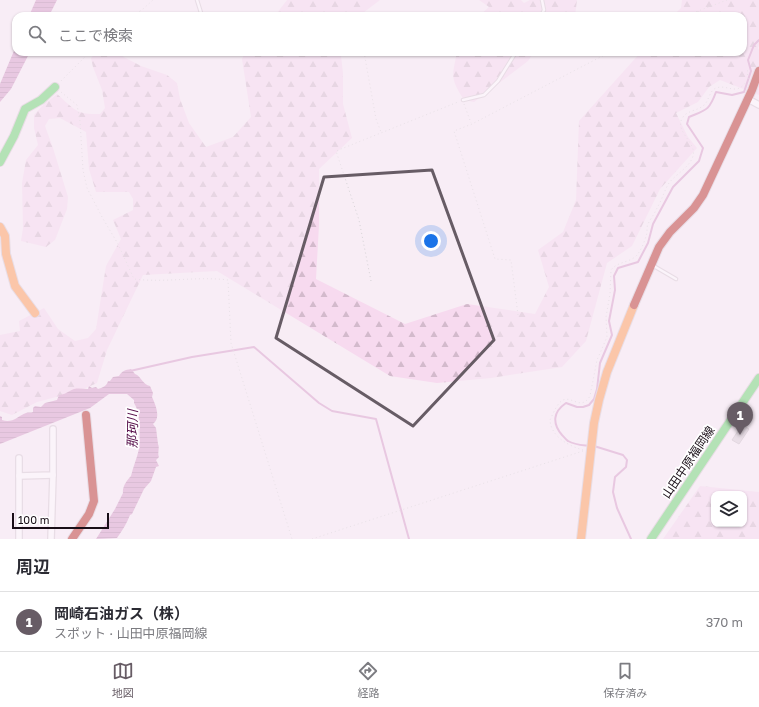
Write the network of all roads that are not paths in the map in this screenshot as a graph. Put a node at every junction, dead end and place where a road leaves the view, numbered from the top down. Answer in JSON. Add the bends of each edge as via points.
{"nodes":[{"id":1,"x":197,"y":0,"type":"edge"},
{"id":2,"x":542,"y":0,"type":"edge"},
{"id":3,"x":201,"y":12,"type":"edge"},
{"id":4,"x":543,"y":12,"type":"edge"},
{"id":5,"x":514,"y":56,"type":"edge"},
{"id":6,"x":756,"y":70,"type":"edge"},
{"id":7,"x":55,"y":87,"type":"road end"},
{"id":8,"x":748,"y":99,"type":"junction"},
{"id":9,"x":463,"y":100,"type":"road end"},
{"id":10,"x":759,"y":105,"type":"edge"},
{"id":11,"x":0,"y":162,"type":"edge"},
{"id":12,"x":0,"y":227,"type":"edge"},
{"id":13,"x":652,"y":265,"type":"junction"},
{"id":14,"x":676,"y":278,"type":"dead end"},
{"id":15,"x":35,"y":313,"type":"dead end"},
{"id":16,"x":759,"y":378,"type":"edge"},
{"id":17,"x":86,"y":415,"type":"dead end"},
{"id":18,"x":53,"y":429,"type":"dead end"},
{"id":19,"x":19,"y":458,"type":"dead end"},
{"id":20,"x":53,"y":475,"type":"junction"},
{"id":21,"x":19,"y":476,"type":"junction"},
{"id":22,"x":19,"y":539,"type":"edge"},
{"id":23,"x":51,"y":539,"type":"edge"},
{"id":24,"x":72,"y":539,"type":"edge"},
{"id":25,"x":581,"y":539,"type":"edge"},
{"id":26,"x":651,"y":539,"type":"edge"}],
"edges":[{"from":1,"to":3,"type":"lane"},
{"from":2,"to":4,"type":"lane"},
{"from":5,"to":9,"type":"lane","via":[[498,81],[484,95]]},
{"from":6,"to":8,"type":"street"},
{"from":7,"to":11,"type":"street","via":[[41,100],[25,108]]},
{"from":8,"to":10,"type":"street"},
{"from":8,"to":13,"type":"street","via":[[703,195],[659,247]]},
{"from":12,"to":15,"type":"street","via":[[5,236],[6,254],[15,286]]},
{"from":13,"to":14,"type":"lane"},
{"from":13,"to":25,"type":"street","via":[[618,343],[599,400],[594,423]]},
{"from":16,"to":26,"type":"street","name":"山田中原福岡線"},
{"from":17,"to":24,"type":"street","via":[[94,501],[89,514]]},
{"from":18,"to":20,"type":"street"},
{"from":19,"to":21,"type":"street"},
{"from":20,"to":21,"type":"street"},
{"from":20,"to":23,"type":"street"},
{"from":21,"to":22,"type":"street"}]}
